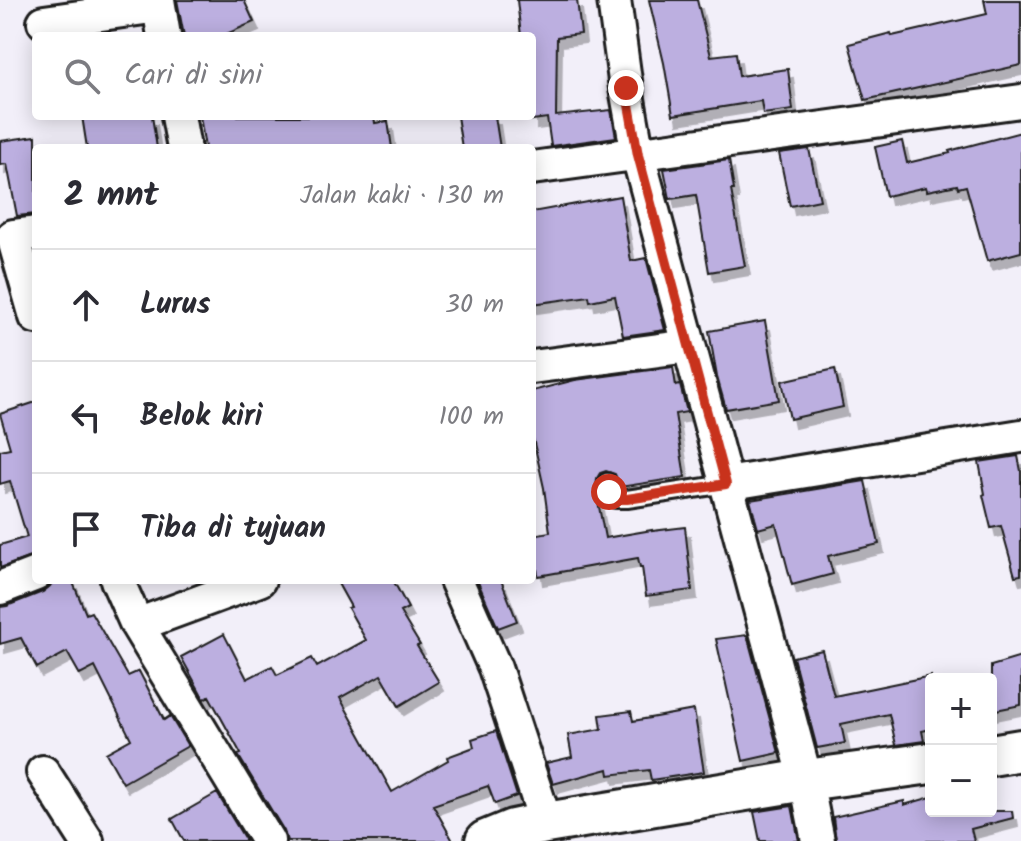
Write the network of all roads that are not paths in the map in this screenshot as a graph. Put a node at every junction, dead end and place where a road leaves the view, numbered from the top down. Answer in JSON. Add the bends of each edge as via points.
{"nodes":[{"id":1,"x":614,"y":0,"type":"edge"},
{"id":2,"x":160,"y":14,"type":"edge"},
{"id":3,"x":44,"y":22,"type":"dead end"},
{"id":4,"x":1021,"y":101,"type":"edge"},
{"id":5,"x":179,"y":120,"type":"edge"},
{"id":6,"x":183,"y":144,"type":"edge"},
{"id":7,"x":638,"y":155,"type":"junction"},
{"id":8,"x":536,"y":168,"type":"edge"},
{"id":9,"x":16,"y":236,"type":"edge"},
{"id":10,"x":32,"y":301,"type":"edge"},
{"id":11,"x":689,"y":346,"type":"junction"},
{"id":12,"x":536,"y":366,"type":"edge"},
{"id":13,"x":1021,"y":436,"type":"edge"},
{"id":14,"x":607,"y":482,"type":"dead end"},
{"id":15,"x":726,"y":484,"type":"junction"},
{"id":16,"x":32,"y":576,"type":"edge"},
{"id":17,"x":119,"y":584,"type":"edge"},
{"id":18,"x":248,"y":584,"type":"edge"},
{"id":19,"x":458,"y":584,"type":"edge"},
{"id":20,"x":0,"y":588,"type":"edge"},
{"id":21,"x":137,"y":625,"type":"junction"},
{"id":22,"x":1021,"y":750,"type":"edge"},
{"id":23,"x":997,"y":754,"type":"edge"},
{"id":24,"x":925,"y":764,"type":"edge"},
{"id":25,"x":43,"y":772,"type":"dead end"},
{"id":26,"x":806,"y":780,"type":"junction"},
{"id":27,"x":546,"y":823,"type":"junction"},
{"id":28,"x":87,"y":841,"type":"edge"},
{"id":29,"x":268,"y":841,"type":"edge"},
{"id":30,"x":486,"y":841,"type":"edge"},
{"id":31,"x":818,"y":841,"type":"edge"}],
"edges":[{"from":1,"to":7,"type":"street"},
{"from":2,"to":3,"type":"street"},
{"from":4,"to":7,"type":"street"},
{"from":5,"to":6,"type":"street"},
{"from":7,"to":8,"type":"street"},
{"from":7,"to":11,"type":"street"},
{"from":9,"to":10,"type":"street"},
{"from":11,"to":12,"type":"street"},
{"from":11,"to":15,"type":"street"},
{"from":13,"to":15,"type":"street"},
{"from":14,"to":15,"type":"lane","via":[[616,499]]},
{"from":15,"to":26,"type":"street"},
{"from":16,"to":20,"type":"street"},
{"from":17,"to":21,"type":"street"},
{"from":18,"to":21,"type":"street"},
{"from":19,"to":27,"type":"street","via":[[495,668]]},
{"from":21,"to":29,"type":"street"},
{"from":22,"to":23,"type":"street"},
{"from":24,"to":26,"type":"street"},
{"from":25,"to":28,"type":"street"},
{"from":26,"to":27,"type":"street"},
{"from":26,"to":31,"type":"street"},
{"from":27,"to":30,"type":"street"}]}
